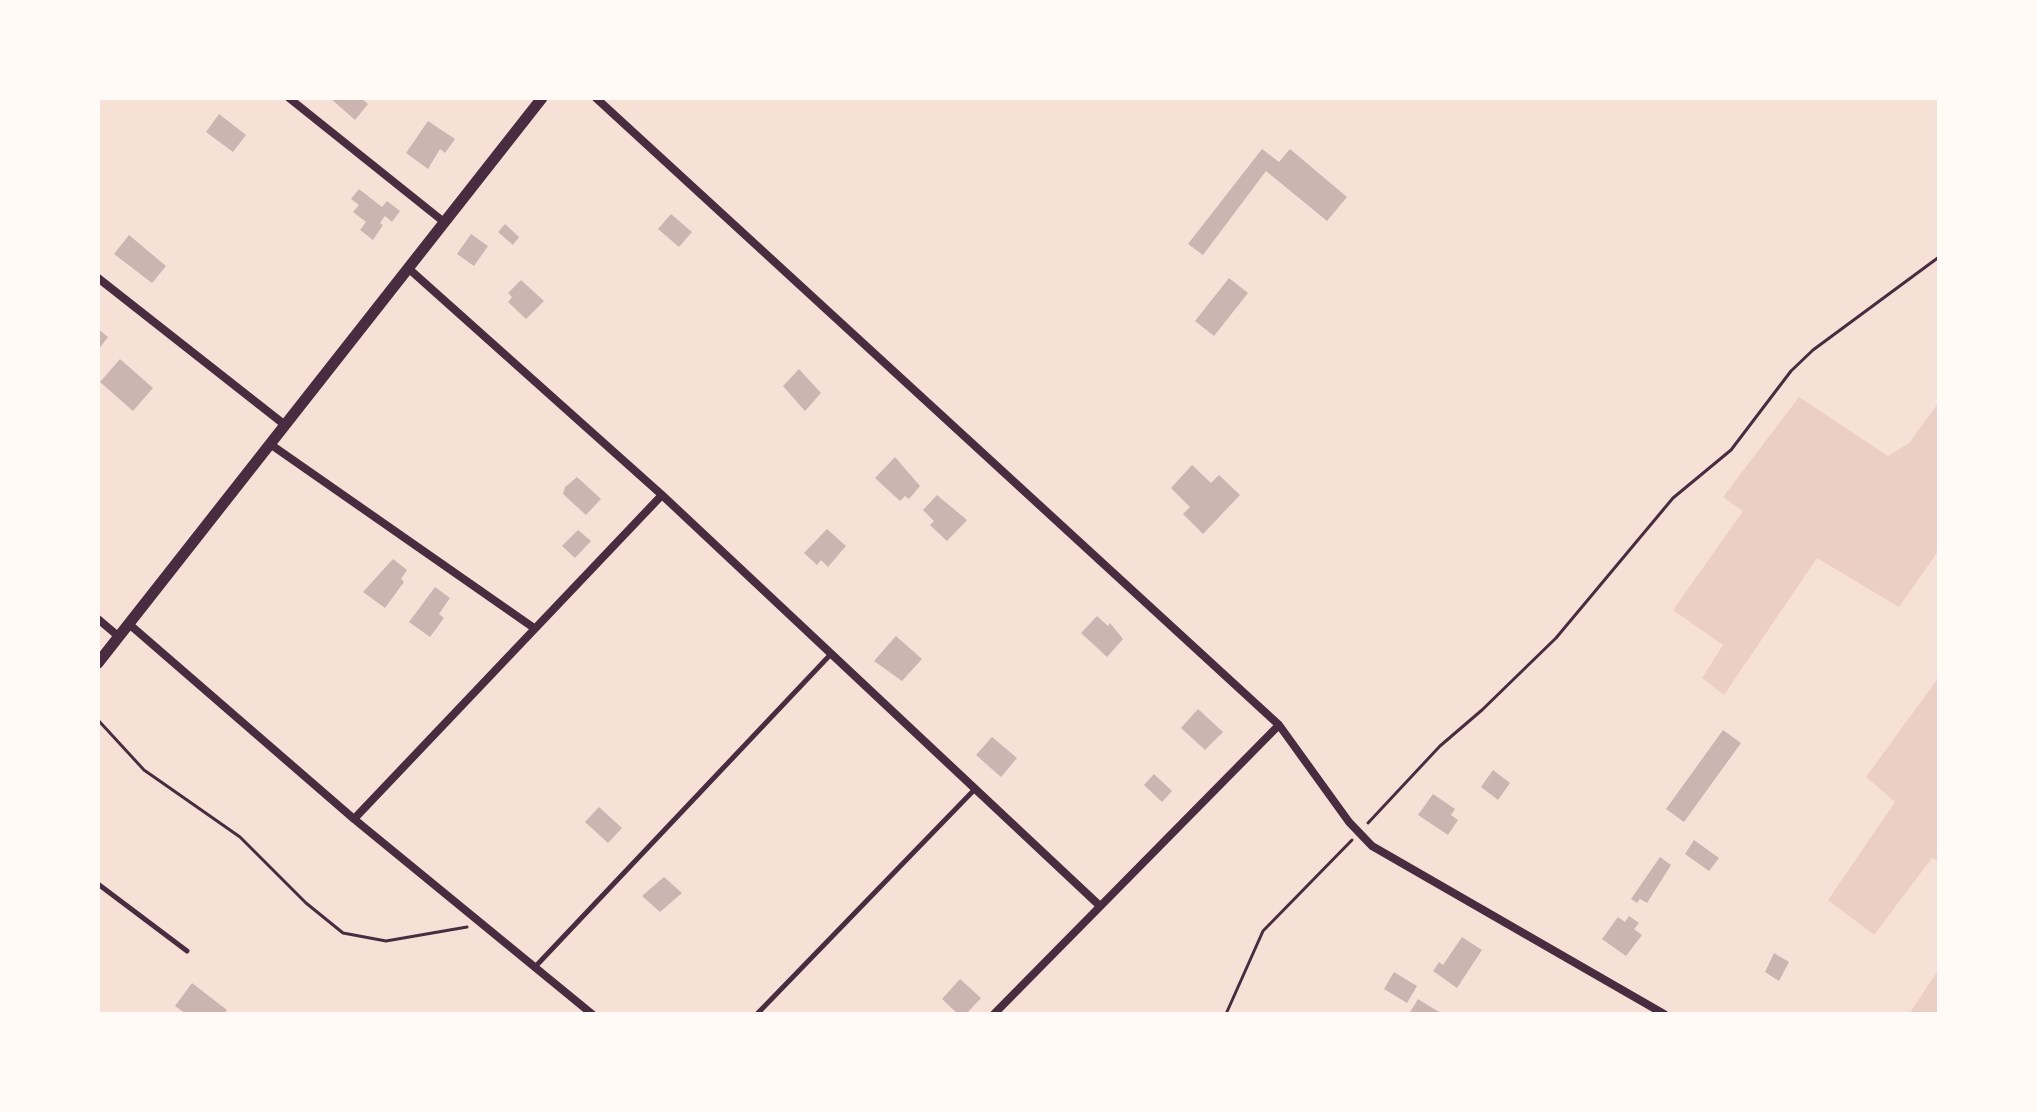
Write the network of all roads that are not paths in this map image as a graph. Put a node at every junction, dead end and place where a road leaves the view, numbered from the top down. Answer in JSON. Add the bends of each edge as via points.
{"nodes":[{"id":1,"x":289,"y":98,"type":"edge"},
{"id":2,"x":542,"y":98,"type":"edge"},
{"id":3,"x":596,"y":98,"type":"edge"},
{"id":4,"x":444,"y":222,"type":"junction"},
{"id":5,"x":408,"y":268,"type":"junction"},
{"id":6,"x":98,"y":278,"type":"edge"},
{"id":7,"x":285,"y":425,"type":"junction"},
{"id":8,"x":270,"y":444,"type":"junction"},
{"id":9,"x":662,"y":495,"type":"junction"},
{"id":10,"x":98,"y":619,"type":"edge"},
{"id":11,"x":129,"y":624,"type":"junction"},
{"id":12,"x":534,"y":628,"type":"junction"},
{"id":13,"x":118,"y":636,"type":"junction"},
{"id":14,"x":831,"y":654,"type":"junction"},
{"id":15,"x":98,"y":663,"type":"edge"},
{"id":16,"x":1279,"y":725,"type":"junction"},
{"id":17,"x":975,"y":788,"type":"junction"},
{"id":18,"x":354,"y":819,"type":"junction"},
{"id":19,"x":98,"y":884,"type":"edge"},
{"id":20,"x":1100,"y":906,"type":"junction"},
{"id":21,"x":187,"y":951,"type":"dead end"},
{"id":22,"x":533,"y":969,"type":"junction"},
{"id":23,"x":592,"y":1014,"type":"edge"},
{"id":24,"x":757,"y":1014,"type":"edge"},
{"id":25,"x":994,"y":1014,"type":"edge"},
{"id":26,"x":1664,"y":1014,"type":"edge"}],
"edges":[{"from":1,"to":4,"type":"street"},
{"from":2,"to":4,"type":"street"},
{"from":3,"to":16,"type":"street"},
{"from":4,"to":5,"type":"street"},
{"from":5,"to":7,"type":"street"},
{"from":5,"to":9,"type":"street"},
{"from":6,"to":7,"type":"street"},
{"from":7,"to":8,"type":"street"},
{"from":8,"to":11,"type":"street"},
{"from":8,"to":12,"type":"street"},
{"from":9,"to":12,"type":"street"},
{"from":9,"to":14,"type":"street"},
{"from":10,"to":13,"type":"street"},
{"from":11,"to":13,"type":"street"},
{"from":11,"to":18,"type":"street"},
{"from":12,"to":18,"type":"street"},
{"from":13,"to":15,"type":"street"},
{"from":14,"to":17,"type":"street"},
{"from":14,"to":22,"type":"lane"},
{"from":16,"to":20,"type":"street"},
{"from":16,"to":26,"type":"street","via":[[1359,833],[1387,856]]},
{"from":17,"to":20,"type":"street"},
{"from":17,"to":24,"type":"lane"},
{"from":18,"to":22,"type":"street"},
{"from":19,"to":21,"type":"lane"},
{"from":20,"to":25,"type":"street"},
{"from":22,"to":23,"type":"street"}]}
